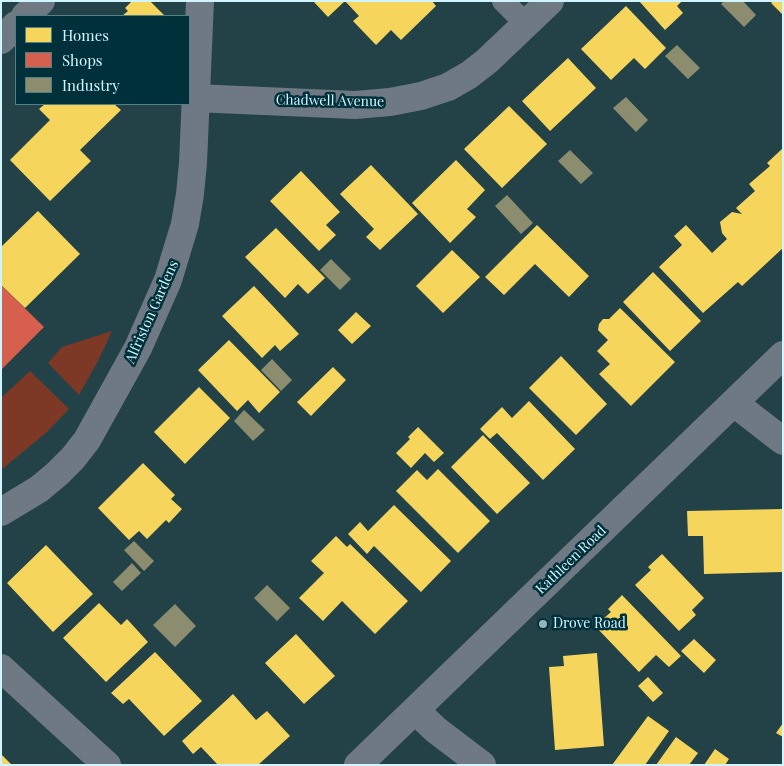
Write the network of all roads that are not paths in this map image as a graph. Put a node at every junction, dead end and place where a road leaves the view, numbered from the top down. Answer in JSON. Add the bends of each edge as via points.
{"nodes":[{"id":1,"x":40,"y":1,"type":"edge"},
{"id":2,"x":200,"y":1,"type":"edge"},
{"id":3,"x":503,"y":1,"type":"edge"},
{"id":4,"x":550,"y":1,"type":"edge"},
{"id":5,"x":26,"y":15,"type":"edge"},
{"id":6,"x":526,"y":24,"type":"junction"},
{"id":7,"x":15,"y":26,"type":"edge"},
{"id":8,"x":1,"y":40,"type":"edge"},
{"id":9,"x":195,"y":98,"type":"junction"},
{"id":10,"x":783,"y":355,"type":"edge"},
{"id":11,"x":734,"y":403,"type":"junction"},
{"id":12,"x":783,"y":441,"type":"edge"},
{"id":13,"x":1,"y":512,"type":"edge"},
{"id":14,"x":1,"y":668,"type":"edge"},
{"id":15,"x":415,"y":710,"type":"junction"},
{"id":16,"x":107,"y":765,"type":"edge"},
{"id":17,"x":358,"y":765,"type":"edge"},
{"id":18,"x":482,"y":765,"type":"edge"}],
"edges":[{"from":1,"to":5,"type":"street"},
{"from":2,"to":9,"type":"street","name":"Alfriston Gardens"},
{"from":3,"to":6,"type":"lane"},
{"from":4,"to":6,"type":"street","name":"Chadwell Avenue"},
{"from":6,"to":9,"type":"street","name":"Chadwell Avenue","via":[[470,75],[421,96],[355,104]]},
{"from":7,"to":8,"type":"street"},
{"from":9,"to":13,"type":"street","name":"Alfriston Gardens","via":[[193,163],[185,224],[178,253],[154,314],[96,424],[73,458],[40,489]]},
{"from":10,"to":11,"type":"street","name":"Kathleen Road"},
{"from":11,"to":12,"type":"street"},
{"from":11,"to":15,"type":"street","name":"Kathleen Road"},
{"from":14,"to":16,"type":"street"},
{"from":15,"to":17,"type":"street","name":"Kathleen Road"},
{"from":15,"to":18,"type":"street"}]}
